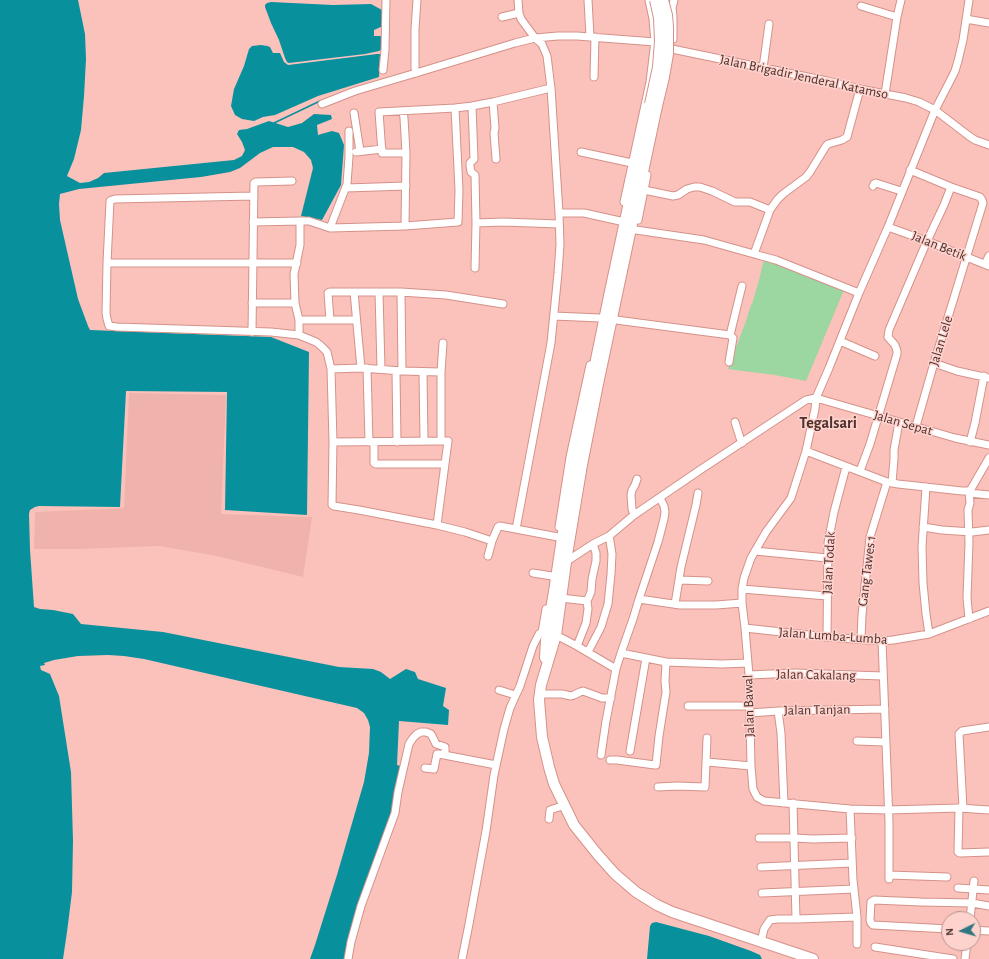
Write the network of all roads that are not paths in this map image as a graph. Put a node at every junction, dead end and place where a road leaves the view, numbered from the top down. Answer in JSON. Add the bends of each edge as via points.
{"nodes":[{"id":1,"x":386,"y":0,"type":"edge"},
{"id":2,"x":417,"y":0,"type":"edge"},
{"id":3,"x":518,"y":0,"type":"edge"},
{"id":4,"x":588,"y":0,"type":"edge"},
{"id":5,"x":649,"y":0,"type":"edge"},
{"id":6,"x":655,"y":0,"type":"edge"},
{"id":7,"x":663,"y":0,"type":"edge"},
{"id":8,"x":669,"y":0,"type":"edge"},
{"id":9,"x":674,"y":0,"type":"edge"},
{"id":10,"x":901,"y":0,"type":"edge"},
{"id":11,"x":969,"y":0,"type":"edge"},
{"id":12,"x":861,"y":6,"type":"dead end"},
{"id":13,"x":672,"y":8,"type":"junction"},
{"id":14,"x":519,"y":13,"type":"junction"},
{"id":15,"x":502,"y":17,"type":"dead end"},
{"id":16,"x":897,"y":17,"type":"junction"},
{"id":17,"x":653,"y":19,"type":"junction"},
{"id":18,"x":966,"y":19,"type":"junction"},
{"id":19,"x":989,"y":23,"type":"edge"},
{"id":20,"x":769,"y":24,"type":"dead end"},
{"id":21,"x":592,"y":35,"type":"junction"},
{"id":22,"x":533,"y":36,"type":"junction"},
{"id":23,"x":655,"y":42,"type":"junction"},
{"id":24,"x":672,"y":49,"type":"junction"},
{"id":25,"x":763,"y":68,"type":"junction"},
{"id":26,"x":383,"y":70,"type":"dead end"},
{"id":27,"x":416,"y":71,"type":"junction"},
{"id":28,"x":594,"y":77,"type":"dead end"},
{"id":29,"x":552,"y":88,"type":"junction"},
{"id":30,"x":860,"y":89,"type":"junction"},
{"id":31,"x":885,"y":94,"type":"junction"},
{"id":32,"x":493,"y":102,"type":"junction"},
{"id":33,"x":322,"y":104,"type":"dead end"},
{"id":34,"x":654,"y":105,"type":"junction"},
{"id":35,"x":472,"y":106,"type":"junction"},
{"id":36,"x":455,"y":108,"type":"junction"},
{"id":37,"x":935,"y":110,"type":"junction"},
{"id":38,"x":403,"y":111,"type":"junction"},
{"id":39,"x":354,"y":113,"type":"dead end"},
{"id":40,"x":357,"y":134,"type":"junction"},
{"id":41,"x":989,"y":145,"type":"edge"},
{"id":42,"x":382,"y":150,"type":"junction"},
{"id":43,"x":360,"y":151,"type":"junction"},
{"id":44,"x":349,"y":152,"type":"junction"},
{"id":45,"x":581,"y":152,"type":"dead end"},
{"id":46,"x":406,"y":153,"type":"junction"},
{"id":47,"x":496,"y":159,"type":"dead end"},
{"id":48,"x":632,"y":163,"type":"junction"},
{"id":49,"x":910,"y":170,"type":"junction"},
{"id":50,"x":292,"y":181,"type":"dead end"},
{"id":51,"x":406,"y":186,"type":"junction"},
{"id":52,"x":873,"y":186,"type":"dead end"},
{"id":53,"x":951,"y":187,"type":"junction"},
{"id":54,"x":346,"y":188,"type":"junction"},
{"id":55,"x":644,"y":190,"type":"junction"},
{"id":56,"x":901,"y":191,"type":"junction"},
{"id":57,"x":253,"y":196,"type":"junction"},
{"id":58,"x":770,"y":210,"type":"junction"},
{"id":59,"x":559,"y":213,"type":"junction"},
{"id":60,"x":300,"y":221,"type":"junction"},
{"id":61,"x":620,"y":221,"type":"junction"},
{"id":62,"x":253,"y":222,"type":"junction"},
{"id":63,"x":476,"y":223,"type":"junction"},
{"id":64,"x":559,"y":224,"type":"junction"},
{"id":65,"x":405,"y":226,"type":"junction"},
{"id":66,"x":888,"y":227,"type":"junction"},
{"id":67,"x":330,"y":228,"type":"junction"},
{"id":68,"x":636,"y":230,"type":"junction"},
{"id":69,"x":927,"y":240,"type":"junction"},
{"id":70,"x":754,"y":254,"type":"junction"},
{"id":71,"x":989,"y":256,"type":"edge"},
{"id":72,"x":966,"y":257,"type":"junction"},
{"id":73,"x":252,"y":262,"type":"junction"},
{"id":74,"x":107,"y":263,"type":"junction"},
{"id":75,"x":297,"y":263,"type":"junction"},
{"id":76,"x":987,"y":266,"type":"edge"},
{"id":77,"x":475,"y":268,"type":"dead end"},
{"id":78,"x":742,"y":286,"type":"dead end"},
{"id":79,"x":354,"y":292,"type":"junction"},
{"id":80,"x":379,"y":292,"type":"junction"},
{"id":81,"x":401,"y":292,"type":"junction"},
{"id":82,"x":859,"y":293,"type":"junction"},
{"id":83,"x":252,"y":303,"type":"junction"},
{"id":84,"x":295,"y":303,"type":"junction"},
{"id":85,"x":503,"y":304,"type":"dead end"},
{"id":86,"x":554,"y":316,"type":"junction"},
{"id":87,"x":600,"y":318,"type":"junction"},
{"id":88,"x":298,"y":320,"type":"junction"},
{"id":89,"x":330,"y":320,"type":"junction"},
{"id":90,"x":356,"y":320,"type":"junction"},
{"id":91,"x":616,"y":320,"type":"junction"},
{"id":92,"x":252,"y":332,"type":"junction"},
{"id":93,"x":730,"y":334,"type":"junction"},
{"id":94,"x":299,"y":335,"type":"junction"},
{"id":95,"x":840,"y":341,"type":"junction"},
{"id":96,"x":443,"y":342,"type":"dead end"},
{"id":97,"x":875,"y":356,"type":"dead end"},
{"id":98,"x":729,"y":362,"type":"dead end"},
{"id":99,"x":934,"y":363,"type":"junction"},
{"id":100,"x":364,"y":368,"type":"junction"},
{"id":101,"x":331,"y":369,"type":"junction"},
{"id":102,"x":381,"y":370,"type":"junction"},
{"id":103,"x":399,"y":371,"type":"junction"},
{"id":104,"x":423,"y":372,"type":"junction"},
{"id":105,"x":441,"y":372,"type":"junction"},
{"id":106,"x":986,"y":377,"type":"edge"},
{"id":107,"x":816,"y":398,"type":"junction"},
{"id":108,"x":878,"y":415,"type":"junction"},
{"id":109,"x":735,"y":422,"type":"dead end"},
{"id":110,"x":899,"y":422,"type":"junction"},
{"id":111,"x":916,"y":426,"type":"junction"},
{"id":112,"x":444,"y":439,"type":"junction"},
{"id":113,"x":424,"y":441,"type":"junction"},
{"id":114,"x":333,"y":442,"type":"junction"},
{"id":115,"x":371,"y":442,"type":"junction"},
{"id":116,"x":396,"y":442,"type":"junction"},
{"id":117,"x":970,"y":442,"type":"junction"},
{"id":118,"x":742,"y":443,"type":"junction"},
{"id":119,"x":989,"y":445,"type":"edge"},
{"id":120,"x":806,"y":451,"type":"junction"},
{"id":121,"x":989,"y":458,"type":"edge"},
{"id":122,"x":445,"y":464,"type":"junction"},
{"id":123,"x":846,"y":467,"type":"junction"},
{"id":124,"x":860,"y":471,"type":"junction"},
{"id":125,"x":637,"y":479,"type":"dead end"},
{"id":126,"x":890,"y":482,"type":"junction"},
{"id":127,"x":926,"y":487,"type":"junction"},
{"id":128,"x":969,"y":492,"type":"junction"},
{"id":129,"x":698,"y":493,"type":"dead end"},
{"id":130,"x":989,"y":495,"type":"edge"},
{"id":131,"x":660,"y":498,"type":"junction"},
{"id":132,"x":634,"y":515,"type":"junction"},
{"id":133,"x":437,"y":525,"type":"junction"},
{"id":134,"x":923,"y":527,"type":"junction"},
{"id":135,"x":516,"y":529,"type":"junction"},
{"id":136,"x":989,"y":530,"type":"edge"},
{"id":137,"x":968,"y":531,"type":"junction"},
{"id":138,"x":609,"y":536,"type":"junction"},
{"id":139,"x":558,"y":537,"type":"junction"},
{"id":140,"x":492,"y":541,"type":"junction"},
{"id":141,"x":592,"y":544,"type":"junction"},
{"id":142,"x":755,"y":551,"type":"junction"},
{"id":143,"x":488,"y":556,"type":"dead end"},
{"id":144,"x":827,"y":558,"type":"junction"},
{"id":145,"x":568,"y":560,"type":"junction"},
{"id":146,"x":533,"y":573,"type":"dead end"},
{"id":147,"x":552,"y":576,"type":"junction"},
{"id":148,"x":679,"y":580,"type":"junction"},
{"id":149,"x":708,"y":581,"type":"dead end"},
{"id":150,"x":742,"y":589,"type":"junction"},
{"id":151,"x":827,"y":596,"type":"junction"},
{"id":152,"x":561,"y":598,"type":"junction"},
{"id":153,"x":639,"y":599,"type":"junction"},
{"id":154,"x":587,"y":601,"type":"junction"},
{"id":155,"x":742,"y":603,"type":"junction"},
{"id":156,"x":675,"y":604,"type":"junction"},
{"id":157,"x":989,"y":612,"type":"edge"},
{"id":158,"x":969,"y":619,"type":"junction"},
{"id":159,"x":745,"y":628,"type":"junction"},
{"id":160,"x":548,"y":633,"type":"junction"},
{"id":161,"x":929,"y":634,"type":"junction"},
{"id":162,"x":827,"y":637,"type":"junction"},
{"id":163,"x":861,"y":639,"type":"junction"},
{"id":164,"x":882,"y":641,"type":"junction"},
{"id":165,"x":577,"y":646,"type":"junction"},
{"id":166,"x":588,"y":652,"type":"junction"},
{"id":167,"x":621,"y":653,"type":"junction"},
{"id":168,"x":646,"y":658,"type":"junction"},
{"id":169,"x":666,"y":662,"type":"junction"},
{"id":170,"x":748,"y":663,"type":"junction"},
{"id":171,"x":616,"y":670,"type":"junction"},
{"id":172,"x":749,"y":675,"type":"junction"},
{"id":173,"x":883,"y":676,"type":"junction"},
{"id":174,"x":499,"y":690,"type":"dead end"},
{"id":175,"x":540,"y":694,"type":"junction"},
{"id":176,"x":515,"y":695,"type":"junction"},
{"id":177,"x":611,"y":698,"type":"junction"},
{"id":178,"x":688,"y":706,"type":"dead end"},
{"id":179,"x":750,"y":709,"type":"junction"},
{"id":180,"x":884,"y":709,"type":"junction"},
{"id":181,"x":778,"y":711,"type":"junction"},
{"id":182,"x":989,"y":727,"type":"edge"},
{"id":183,"x":707,"y":738,"type":"dead end"},
{"id":184,"x":857,"y":741,"type":"dead end"},
{"id":185,"x":885,"y":742,"type":"junction"},
{"id":186,"x":630,"y":751,"type":"dead end"},
{"id":187,"x":445,"y":755,"type":"junction"},
{"id":188,"x":601,"y":755,"type":"dead end"},
{"id":189,"x":610,"y":760,"type":"dead end"},
{"id":190,"x":706,"y":762,"type":"junction"},
{"id":191,"x":496,"y":765,"type":"junction"},
{"id":192,"x":751,"y":766,"type":"junction"},
{"id":193,"x":425,"y":768,"type":"dead end"},
{"id":194,"x":658,"y":787,"type":"dead end"},
{"id":195,"x":784,"y":803,"type":"junction"},
{"id":196,"x":566,"y":809,"type":"junction"},
{"id":197,"x":793,"y":809,"type":"junction"},
{"id":198,"x":850,"y":809,"type":"junction"},
{"id":199,"x":989,"y":810,"type":"edge"},
{"id":200,"x":960,"y":813,"type":"junction"},
{"id":201,"x":888,"y":816,"type":"junction"},
{"id":202,"x":549,"y":819,"type":"dead end"},
{"id":203,"x":759,"y":838,"type":"dead end"},
{"id":204,"x":794,"y":838,"type":"junction"},
{"id":205,"x":852,"y":838,"type":"junction"},
{"id":206,"x":989,"y":852,"type":"edge"},
{"id":207,"x":852,"y":863,"type":"junction"},
{"id":208,"x":796,"y":866,"type":"junction"},
{"id":209,"x":761,"y":867,"type":"dead end"},
{"id":210,"x":947,"y":877,"type":"dead end"},
{"id":211,"x":974,"y":885,"type":"junction"},
{"id":212,"x":958,"y":888,"type":"dead end"},
{"id":213,"x":854,"y":889,"type":"junction"},
{"id":214,"x":989,"y":890,"type":"edge"},
{"id":215,"x":795,"y":891,"type":"junction"},
{"id":216,"x":762,"y":893,"type":"dead end"},
{"id":217,"x":972,"y":903,"type":"junction"},
{"id":218,"x":989,"y":906,"type":"edge"},
{"id":219,"x":971,"y":911,"type":"edge"},
{"id":220,"x":857,"y":917,"type":"junction"},
{"id":221,"x":796,"y":919,"type":"junction"},
{"id":222,"x":941,"y":929,"type":"edge"},
{"id":223,"x":761,"y":942,"type":"junction"},
{"id":224,"x":856,"y":944,"type":"dead end"},
{"id":225,"x":875,"y":947,"type":"dead end"},
{"id":226,"x":348,"y":959,"type":"edge"},
{"id":227,"x":462,"y":959,"type":"edge"},
{"id":228,"x":813,"y":959,"type":"edge"},
{"id":229,"x":953,"y":959,"type":"edge"}],
"edges":[{"from":1,"to":26,"type":"street"},
{"from":2,"to":27,"type":"street"},
{"from":3,"to":14,"type":"street"},
{"from":4,"to":21,"type":"street"},
{"from":5,"to":17,"type":"street"},
{"from":6,"to":34,"type":"highway","bridge":true,"via":[[660,41]]},
{"from":7,"to":34,"type":"highway","bridge":true,"via":[[668,27],[668,54],[664,77]]},
{"from":8,"to":13,"type":"street"},
{"from":9,"to":13,"type":"street"},
{"from":10,"to":16,"type":"street"},
{"from":11,"to":18,"type":"street","name":"Jalan Bawal"},
{"from":12,"to":16,"type":"street"},
{"from":13,"to":17,"type":"street"},
{"from":13,"to":24,"type":"street"},
{"from":14,"to":15,"type":"street"},
{"from":14,"to":22,"type":"street"},
{"from":16,"to":31,"type":"street"},
{"from":17,"to":23,"type":"street"},
{"from":18,"to":19,"type":"street"},
{"from":18,"to":37,"type":"street","name":"Jalan Bawal","via":[[958,61],[950,83]]},
{"from":20,"to":25,"type":"street"},
{"from":21,"to":22,"type":"street"},
{"from":21,"to":23,"type":"street"},
{"from":21,"to":28,"type":"street"},
{"from":22,"to":27,"type":"street"},
{"from":22,"to":29,"type":"street","via":[[545,49]]},
{"from":23,"to":48,"type":"street","via":[[650,82]]},
{"from":24,"to":25,"type":"street","name":"Jalan Brigadir Jenderal Katamso"},
{"from":24,"to":55,"type":"street"},
{"from":25,"to":30,"type":"street","name":"Jalan Brigadir Jenderal Katamso"},
{"from":27,"to":33,"type":"street"},
{"from":29,"to":32,"type":"street"},
{"from":29,"to":59,"type":"street"},
{"from":30,"to":31,"type":"street","name":"Jalan Brigadir Jenderal Katamso"},
{"from":30,"to":58,"type":"street","via":[[847,137],[828,144],[806,177],[783,194]]},
{"from":31,"to":37,"type":"street","name":"Jalan Brigadir Jenderal Katamso","via":[[919,102]]},
{"from":32,"to":35,"type":"street"},
{"from":32,"to":47,"type":"street"},
{"from":34,"to":145,"type":"highway","via":[[582,465]]},
{"from":34,"to":160,"type":"highway","via":[[609,296],[575,462]]},
{"from":35,"to":36,"type":"street"},
{"from":35,"to":63,"type":"street","via":[[474,159],[470,166],[474,175]]},
{"from":36,"to":38,"type":"street"},
{"from":36,"to":65,"type":"street","via":[[458,222]]},
{"from":37,"to":41,"type":"street","name":"Jalan Brigadir Jenderal Katamso","via":[[975,140]]},
{"from":37,"to":49,"type":"street","name":"Jalan Bawal"},
{"from":38,"to":42,"type":"street","via":[[379,112]]},
{"from":38,"to":46,"type":"street"},
{"from":39,"to":40,"type":"street"},
{"from":40,"to":43,"type":"street"},
{"from":40,"to":44,"type":"street","via":[[349,134]]},
{"from":42,"to":43,"type":"street"},
{"from":42,"to":46,"type":"street","via":[[382,153]]},
{"from":43,"to":44,"type":"street"},
{"from":44,"to":54,"type":"street"},
{"from":45,"to":48,"type":"street"},
{"from":46,"to":51,"type":"street"},
{"from":48,"to":61,"type":"street"},
{"from":49,"to":53,"type":"street"},
{"from":49,"to":56,"type":"street","name":"Jalan Bawal"},
{"from":50,"to":57,"type":"street","via":[[256,182],[253,185]]},
{"from":51,"to":54,"type":"street"},
{"from":51,"to":65,"type":"street"},
{"from":52,"to":56,"type":"street","via":[[876,183]]},
{"from":53,"to":69,"type":"street"},
{"from":53,"to":72,"type":"street","name":"Jalan Lele","via":[[982,200]]},
{"from":54,"to":67,"type":"street"},
{"from":55,"to":58,"type":"street","via":[[673,196],[700,187],[735,202],[750,202]]},
{"from":55,"to":68,"type":"street"},
{"from":56,"to":66,"type":"street","name":"Jalan Bawal"},
{"from":57,"to":62,"type":"street"},
{"from":57,"to":74,"type":"street","via":[[112,200],[109,205]]},
{"from":58,"to":70,"type":"street"},
{"from":59,"to":61,"type":"street","via":[[584,213]]},
{"from":59,"to":64,"type":"street"},
{"from":60,"to":62,"type":"street"},
{"from":60,"to":67,"type":"street"},
{"from":60,"to":75,"type":"street"},
{"from":61,"to":87,"type":"street"},
{"from":62,"to":73,"type":"street"},
{"from":63,"to":64,"type":"street"},
{"from":63,"to":77,"type":"street"},
{"from":64,"to":86,"type":"street","via":[[560,244]]},
{"from":65,"to":67,"type":"street"},
{"from":66,"to":69,"type":"street","name":"Jalan Betik"},
{"from":66,"to":82,"type":"street","name":"Jalan Bawal"},
{"from":68,"to":70,"type":"street","via":[[704,240]]},
{"from":68,"to":91,"type":"street"},
{"from":69,"to":72,"type":"street","name":"Jalan Betik"},
{"from":69,"to":108,"type":"street","via":[[888,333],[897,354]]},
{"from":70,"to":82,"type":"street","via":[[776,260]]},
{"from":71,"to":76,"type":"street"},
{"from":72,"to":76,"type":"street","name":"Jalan Betik"},
{"from":72,"to":99,"type":"street","name":"Jalan Lele"},
{"from":73,"to":74,"type":"street"},
{"from":73,"to":75,"type":"street"},
{"from":73,"to":83,"type":"street"},
{"from":74,"to":92,"type":"street","via":[[106,313],[109,326]]},
{"from":75,"to":84,"type":"street","via":[[294,274]]},
{"from":78,"to":93,"type":"street"},
{"from":79,"to":80,"type":"street"},
{"from":79,"to":89,"type":"street","via":[[329,293]]},
{"from":79,"to":90,"type":"street"},
{"from":80,"to":81,"type":"street"},
{"from":80,"to":102,"type":"street"},
{"from":81,"to":85,"type":"street","via":[[446,295]]},
{"from":81,"to":103,"type":"street"},
{"from":82,"to":95,"type":"street","name":"Jalan Bawal"},
{"from":83,"to":84,"type":"street"},
{"from":83,"to":92,"type":"street"},
{"from":84,"to":88,"type":"street"},
{"from":86,"to":87,"type":"street"},
{"from":86,"to":135,"type":"street"},
{"from":87,"to":139,"type":"street","via":[[570,457]]},
{"from":88,"to":89,"type":"street"},
{"from":88,"to":94,"type":"street"},
{"from":89,"to":90,"type":"street"},
{"from":90,"to":100,"type":"street"},
{"from":91,"to":93,"type":"street"},
{"from":91,"to":145,"type":"street"},
{"from":92,"to":94,"type":"street"},
{"from":93,"to":98,"type":"street","via":[[733,338]]},
{"from":94,"to":101,"type":"street","via":[[324,348]]},
{"from":95,"to":97,"type":"street"},
{"from":95,"to":107,"type":"street","name":"Jalan Bawal"},
{"from":96,"to":105,"type":"street"},
{"from":99,"to":106,"type":"street"},
{"from":99,"to":111,"type":"street","name":"Jalan Lele"},
{"from":100,"to":101,"type":"street"},
{"from":100,"to":102,"type":"street"},
{"from":100,"to":115,"type":"street"},
{"from":101,"to":114,"type":"street"},
{"from":102,"to":103,"type":"street"},
{"from":103,"to":104,"type":"street"},
{"from":103,"to":116,"type":"street"},
{"from":104,"to":105,"type":"street"},
{"from":104,"to":113,"type":"street"},
{"from":105,"to":112,"type":"street"},
{"from":106,"to":117,"type":"street"},
{"from":107,"to":108,"type":"street","name":"Jalan Sepat"},
{"from":107,"to":118,"type":"street","via":[[806,400]]},
{"from":107,"to":120,"type":"street","name":"Jalan Bawal"},
{"from":108,"to":110,"type":"street","name":"Jalan Sepat"},
{"from":108,"to":124,"type":"street"},
{"from":109,"to":118,"type":"street"},
{"from":110,"to":111,"type":"street","name":"Jalan Sepat"},
{"from":110,"to":126,"type":"street","name":"Gang Tawes 1"},
{"from":111,"to":117,"type":"street","name":"Jalan Sepat"},
{"from":112,"to":113,"type":"street"},
{"from":112,"to":122,"type":"street"},
{"from":113,"to":116,"type":"street"},
{"from":114,"to":115,"type":"street"},
{"from":114,"to":133,"type":"street","via":[[332,505]]},
{"from":115,"to":116,"type":"street"},
{"from":115,"to":122,"type":"street","via":[[375,464]]},
{"from":117,"to":119,"type":"street","name":"Jalan Sepat"},
{"from":118,"to":131,"type":"street"},
{"from":120,"to":123,"type":"street"},
{"from":120,"to":142,"type":"street","name":"Jalan Bawal","via":[[791,498]]},
{"from":121,"to":128,"type":"street"},
{"from":122,"to":133,"type":"street"},
{"from":123,"to":124,"type":"street"},
{"from":123,"to":144,"type":"street","name":"Jalan Todak","via":[[830,533]]},
{"from":124,"to":126,"type":"street"},
{"from":125,"to":132,"type":"street","via":[[631,495]]},
{"from":126,"to":127,"type":"street"},
{"from":126,"to":163,"type":"street","name":"Gang Tawes 1","via":[[870,538]]},
{"from":127,"to":128,"type":"street"},
{"from":127,"to":134,"type":"street"},
{"from":128,"to":130,"type":"street"},
{"from":128,"to":137,"type":"street"},
{"from":129,"to":148,"type":"street"},
{"from":131,"to":132,"type":"street"},
{"from":131,"to":153,"type":"street","via":[[664,506],[664,519]]},
{"from":132,"to":138,"type":"street"},
{"from":133,"to":140,"type":"street"},
{"from":134,"to":137,"type":"street"},
{"from":134,"to":161,"type":"street","via":[[923,583]]},
{"from":135,"to":139,"type":"street"},
{"from":135,"to":140,"type":"street","via":[[498,527]]},
{"from":136,"to":137,"type":"street"},
{"from":137,"to":158,"type":"street"},
{"from":138,"to":141,"type":"street"},
{"from":138,"to":166,"type":"street","via":[[612,554],[608,604],[601,627]]},
{"from":139,"to":147,"type":"street"},
{"from":140,"to":143,"type":"street"},
{"from":141,"to":145,"type":"street"},
{"from":141,"to":154,"type":"street","via":[[596,561]]},
{"from":142,"to":144,"type":"street"},
{"from":142,"to":150,"type":"street","name":"Jalan Bawal","via":[[747,568]]},
{"from":144,"to":151,"type":"street","name":"Jalan Todak"},
{"from":145,"to":152,"type":"highway"},
{"from":146,"to":147,"type":"street"},
{"from":147,"to":160,"type":"street"},
{"from":148,"to":149,"type":"street"},
{"from":148,"to":156,"type":"street"},
{"from":150,"to":151,"type":"street"},
{"from":150,"to":155,"type":"street","name":"Jalan Bawal"},
{"from":151,"to":162,"type":"street","name":"Jalan Todak"},
{"from":152,"to":154,"type":"street"},
{"from":152,"to":160,"type":"highway"},
{"from":153,"to":156,"type":"street"},
{"from":153,"to":167,"type":"street"},
{"from":154,"to":165,"type":"street","via":[[586,623]]},
{"from":155,"to":156,"type":"street"},
{"from":155,"to":159,"type":"street","name":"Jalan Bawal"},
{"from":157,"to":158,"type":"street","name":"Jalan Lumba-Lumba"},
{"from":158,"to":161,"type":"street","name":"Jalan Lumba-Lumba"},
{"from":159,"to":162,"type":"street","name":"Jalan Lumba-Lumba"},
{"from":159,"to":170,"type":"street","name":"Jalan Bawal"},
{"from":160,"to":165,"type":"street"},
{"from":160,"to":175,"type":"highway"},
{"from":160,"to":176,"type":"street","via":[[539,634]]},
{"from":161,"to":164,"type":"street","name":"Jalan Lumba-Lumba"},
{"from":162,"to":163,"type":"street","name":"Jalan Lumba-Lumba"},
{"from":163,"to":164,"type":"street","name":"Jalan Lumba-Lumba"},
{"from":164,"to":173,"type":"street"},
{"from":165,"to":166,"type":"street"},
{"from":166,"to":171,"type":"street"},
{"from":167,"to":168,"type":"street"},
{"from":167,"to":171,"type":"street"},
{"from":168,"to":169,"type":"street"},
{"from":168,"to":186,"type":"street"},
{"from":169,"to":170,"type":"street"},
{"from":169,"to":189,"type":"street","via":[[666,692],[656,765]]},
{"from":170,"to":172,"type":"street","name":"Jalan Bawal"},
{"from":171,"to":177,"type":"street"},
{"from":172,"to":173,"type":"street","name":"Jalan Cakalang","via":[[795,673]]},
{"from":172,"to":179,"type":"street","name":"Jalan Bawal"},
{"from":173,"to":180,"type":"street"},
{"from":174,"to":176,"type":"street"},
{"from":175,"to":177,"type":"street","via":[[571,696],[583,691],[602,698]]},
{"from":175,"to":196,"type":"highway","via":[[541,730],[549,767]]},
{"from":176,"to":191,"type":"street","via":[[505,723]]},
{"from":177,"to":188,"type":"street"},
{"from":178,"to":179,"type":"street","name":"Jalan Tanjan"},
{"from":179,"to":181,"type":"street","name":"Jalan Tanjan"},
{"from":179,"to":192,"type":"street","name":"Jalan Bawal"},
{"from":180,"to":181,"type":"street","name":"Jalan Tanjan"},
{"from":180,"to":185,"type":"street"},
{"from":181,"to":195,"type":"street"},
{"from":182,"to":200,"type":"street","via":[[962,731],[959,734]]},
{"from":183,"to":190,"type":"street"},
{"from":184,"to":185,"type":"street"},
{"from":185,"to":201,"type":"street"},
{"from":187,"to":191,"type":"street"},
{"from":187,"to":193,"type":"street","via":[[437,754],[434,769]]},
{"from":187,"to":226,"type":"street","via":[[445,747],[436,744],[431,734],[426,732],[417,734],[410,744],[395,813],[361,906]]},
{"from":190,"to":192,"type":"street"},
{"from":190,"to":194,"type":"street","via":[[705,787]]},
{"from":191,"to":227,"type":"street"},
{"from":192,"to":195,"type":"street","name":"Jalan Bawal","via":[[753,789],[757,797],[764,801]]},
{"from":195,"to":197,"type":"street","name":"Jalan Bawal"},
{"from":196,"to":202,"type":"street","via":[[550,810]]},
{"from":196,"to":223,"type":"highway","via":[[574,825],[615,874],[647,900],[672,912]]},
{"from":197,"to":198,"type":"street","name":"Jalan Bawal"},
{"from":197,"to":204,"type":"street"},
{"from":198,"to":201,"type":"street","name":"Jalan Bawal"},
{"from":198,"to":205,"type":"street"},
{"from":199,"to":200,"type":"street","name":"Jalan Bawal"},
{"from":200,"to":201,"type":"street","name":"Jalan Bawal"},
{"from":200,"to":206,"type":"street","via":[[958,852]]},
{"from":201,"to":210,"type":"street","via":[[889,877]]},
{"from":203,"to":204,"type":"street"},
{"from":204,"to":205,"type":"street"},
{"from":204,"to":208,"type":"street"},
{"from":205,"to":207,"type":"street"},
{"from":207,"to":208,"type":"street"},
{"from":207,"to":213,"type":"street"},
{"from":208,"to":209,"type":"street"},
{"from":208,"to":215,"type":"street"},
{"from":211,"to":212,"type":"street"},
{"from":211,"to":214,"type":"street"},
{"from":211,"to":217,"type":"street"},
{"from":213,"to":215,"type":"street"},
{"from":213,"to":220,"type":"street"},
{"from":215,"to":216,"type":"street"},
{"from":215,"to":221,"type":"street"},
{"from":217,"to":218,"type":"street"},
{"from":217,"to":219,"type":"street"},
{"from":217,"to":222,"type":"street","via":[[874,900],[871,902],[870,920],[873,925]]},
{"from":220,"to":221,"type":"street"},
{"from":220,"to":224,"type":"street"},
{"from":221,"to":223,"type":"street","via":[[770,920],[764,929]]},
{"from":223,"to":228,"type":"highway"},
{"from":225,"to":229,"type":"street"}]}
